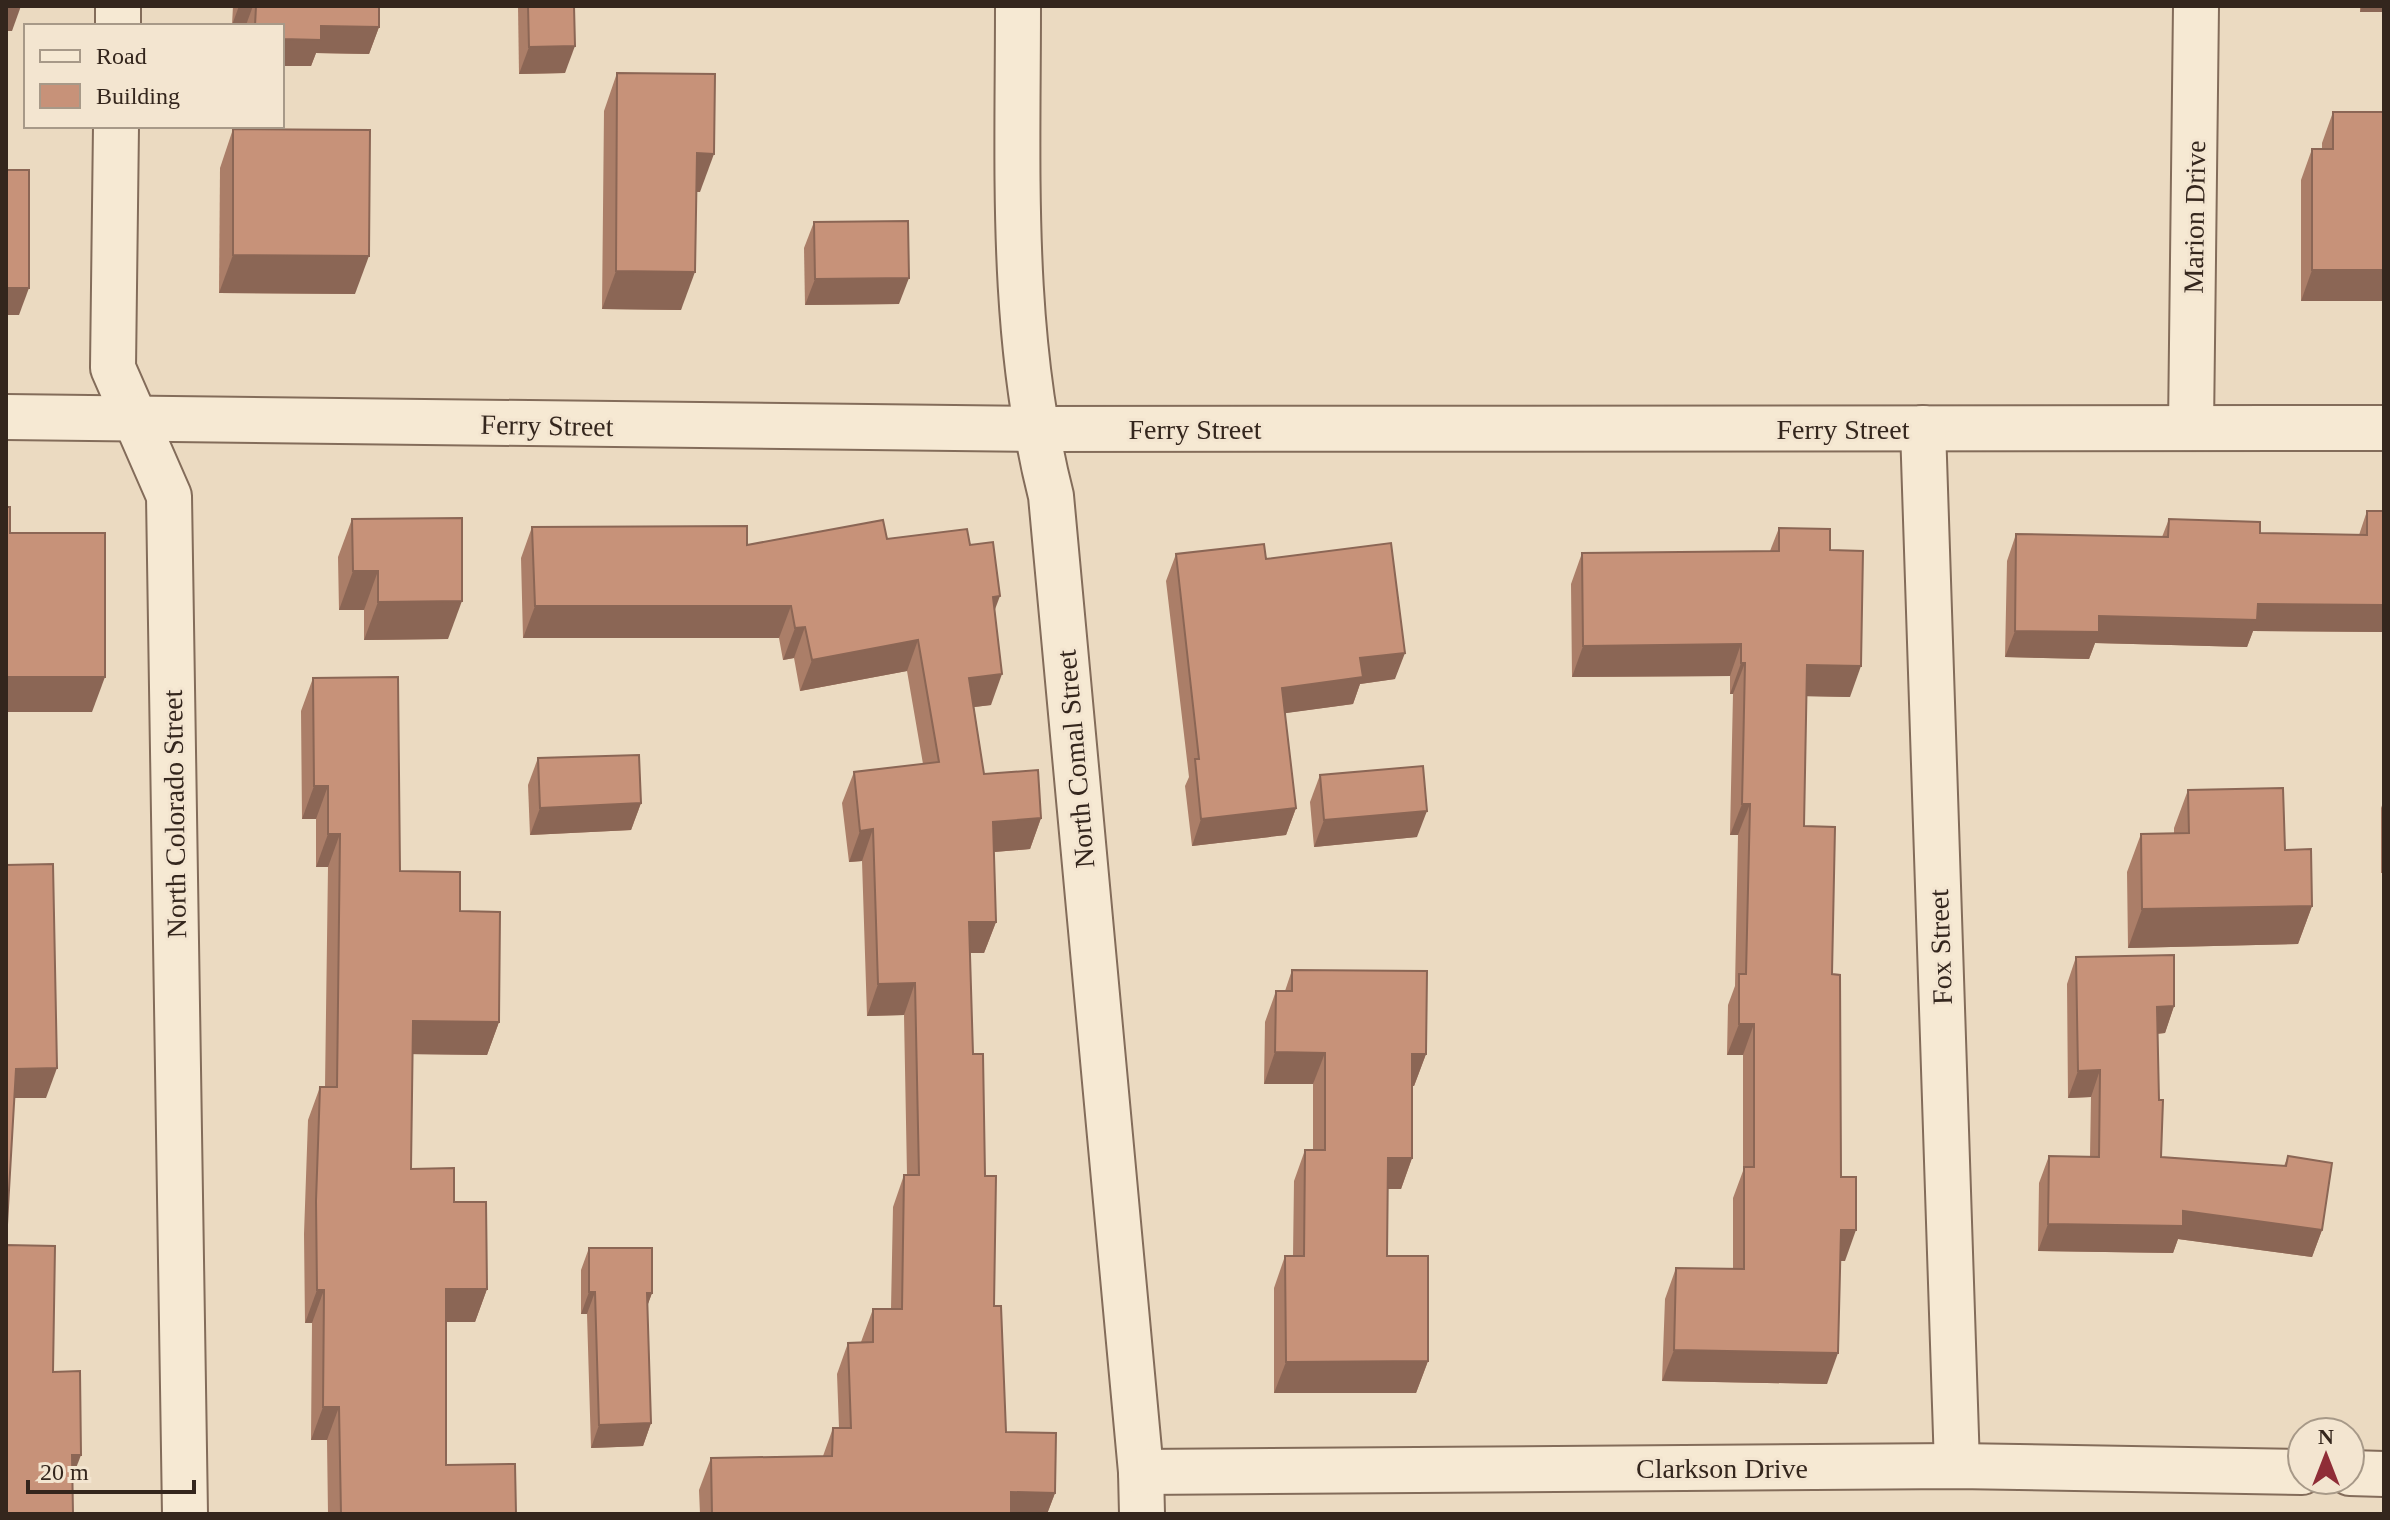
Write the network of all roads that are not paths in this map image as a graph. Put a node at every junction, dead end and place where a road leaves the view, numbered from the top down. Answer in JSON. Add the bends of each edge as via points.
{"nodes":[{"id":1,"x":1018,"y":6,"type":"edge"},
{"id":2,"x":2196,"y":6,"type":"edge"},
{"id":3,"x":116,"y":128,"type":"edge"},
{"id":4,"x":6,"y":417,"type":"edge"},
{"id":5,"x":135,"y":421,"type":"junction"},
{"id":6,"x":1923,"y":428,"type":"junction"},
{"id":7,"x":2191,"y":428,"type":"junction"},
{"id":8,"x":2384,"y":428,"type":"edge"},
{"id":9,"x":1034,"y":429,"type":"junction"},
{"id":10,"x":1957,"y":1466,"type":"junction"},
{"id":11,"x":2286,"y":1472,"type":"edge"},
{"id":12,"x":1142,"y":1493,"type":"edge"},
{"id":13,"x":185,"y":1514,"type":"edge"}],
"edges":[{"from":1,"to":9,"type":"street","name":"North Comal Street","via":[[1018,286]]},
{"from":2,"to":7,"type":"street","name":"Marion Drive"},
{"from":3,"to":5,"type":"street","name":"North Colorado Street","via":[[113,368]]},
{"from":4,"to":5,"type":"street","name":"Ferry Street"},
{"from":5,"to":9,"type":"street","name":"Ferry Street"},
{"from":5,"to":13,"type":"street","name":"North Colorado Street","via":[[169,496]]},
{"from":6,"to":7,"type":"street","name":"Ferry Street"},
{"from":6,"to":9,"type":"street","name":"Ferry Street"},
{"from":6,"to":10,"type":"street","name":"Fox Street"},
{"from":7,"to":8,"type":"street","name":"Ferry Street"},
{"from":9,"to":12,"type":"street","name":"North Comal Street","via":[[1051,496]]},
{"from":10,"to":11,"type":"street","name":"Clarkson Drive"},
{"from":10,"to":12,"type":"street","name":"Clarkson Drive"}]}
